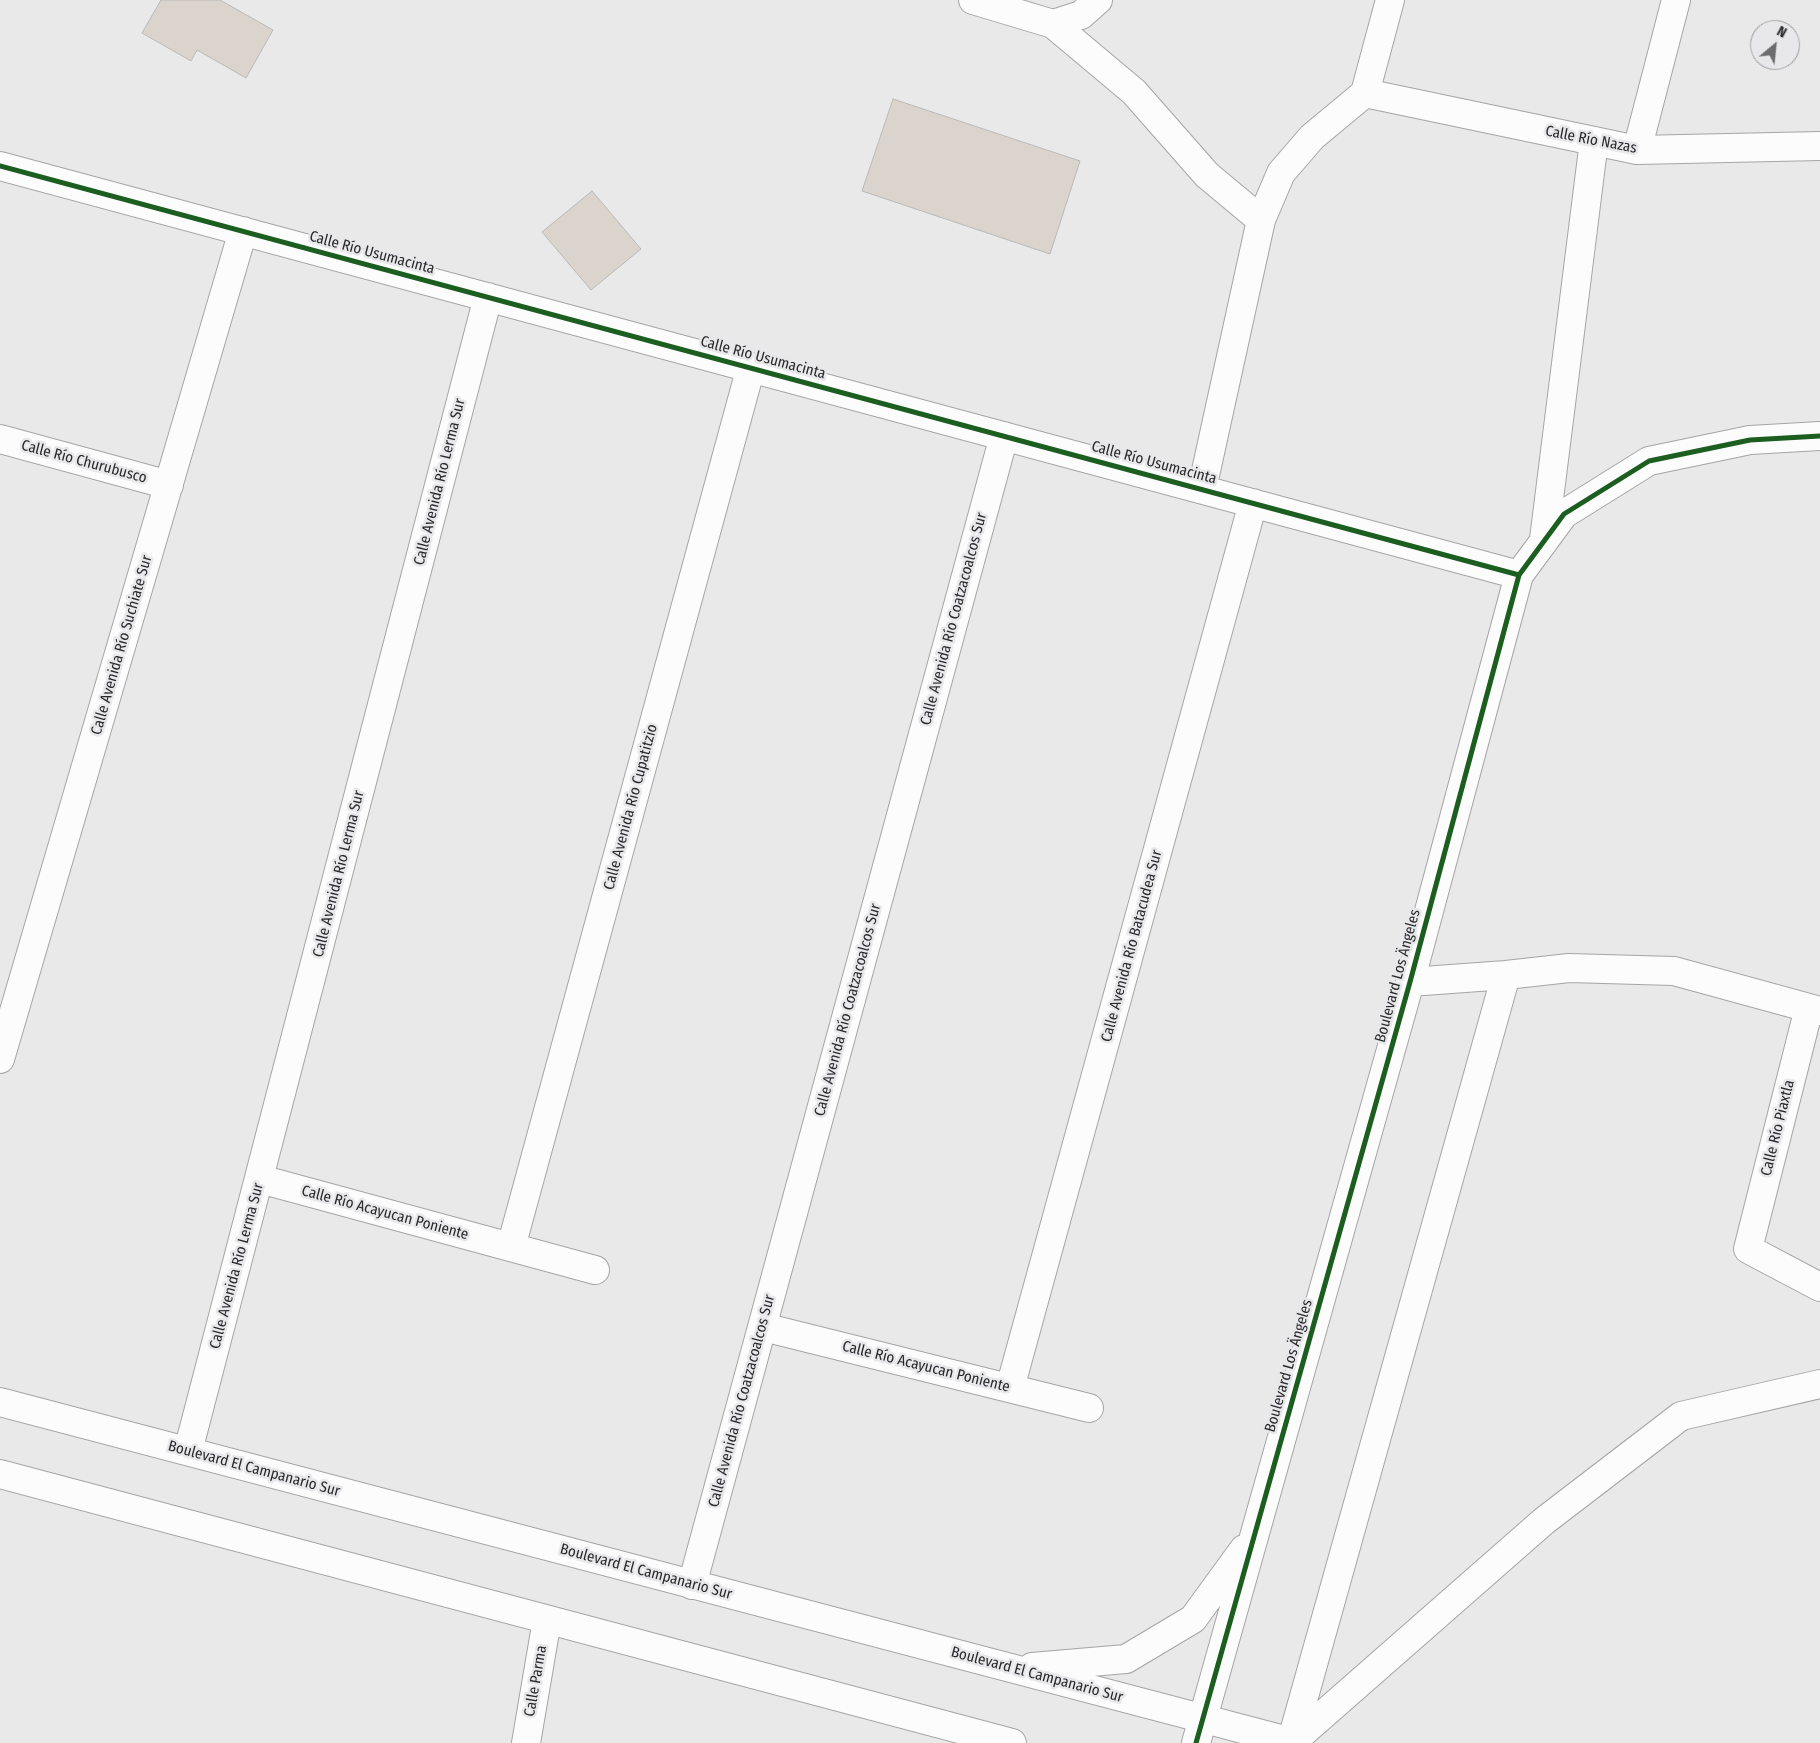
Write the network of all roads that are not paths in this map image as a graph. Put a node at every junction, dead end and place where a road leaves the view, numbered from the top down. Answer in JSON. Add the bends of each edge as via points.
{"nodes":[{"id":1,"x":973,"y":0,"type":"edge"},
{"id":2,"x":1098,"y":0,"type":"edge"},
{"id":3,"x":1390,"y":0,"type":"edge"},
{"id":4,"x":1676,"y":0,"type":"edge"},
{"id":5,"x":1053,"y":24,"type":"junction"},
{"id":6,"x":1365,"y":93,"type":"junction"},
{"id":7,"x":1594,"y":141,"type":"junction"},
{"id":8,"x":1820,"y":146,"type":"edge"},
{"id":9,"x":1637,"y":150,"type":"junction"},
{"id":10,"x":0,"y":166,"type":"edge"},
{"id":11,"x":1261,"y":220,"type":"junction"},
{"id":12,"x":243,"y":231,"type":"junction"},
{"id":13,"x":488,"y":297,"type":"junction"},
{"id":14,"x":751,"y":367,"type":"junction"},
{"id":15,"x":1004,"y":436,"type":"junction"},
{"id":16,"x":1820,"y":436,"type":"edge"},
{"id":17,"x":0,"y":439,"type":"edge"},
{"id":18,"x":169,"y":485,"type":"junction"},
{"id":19,"x":1202,"y":489,"type":"junction"},
{"id":20,"x":1253,"y":503,"type":"junction"},
{"id":21,"x":1543,"y":542,"type":"junction"},
{"id":22,"x":1519,"y":575,"type":"junction"},
{"id":23,"x":1506,"y":976,"type":"junction"},
{"id":24,"x":1410,"y":982,"type":"junction"},
{"id":25,"x":1814,"y":1009,"type":"edge"},
{"id":26,"x":0,"y":1059,"type":"edge"},
{"id":27,"x":260,"y":1179,"type":"junction"},
{"id":28,"x":510,"y":1247,"type":"junction"},
{"id":29,"x":595,"y":1270,"type":"dead end"},
{"id":30,"x":1820,"y":1287,"type":"edge"},
{"id":31,"x":763,"y":1327,"type":"junction"},
{"id":32,"x":1820,"y":1384,"type":"edge"},
{"id":33,"x":1010,"y":1388,"type":"junction"},
{"id":34,"x":0,"y":1402,"type":"edge"},
{"id":35,"x":1089,"y":1408,"type":"dead end"},
{"id":36,"x":188,"y":1451,"type":"junction"},
{"id":37,"x":0,"y":1474,"type":"edge"},
{"id":38,"x":1255,"y":1533,"type":"junction"},
{"id":39,"x":692,"y":1584,"type":"junction"},
{"id":40,"x":547,"y":1620,"type":"junction"},
{"id":41,"x":1012,"y":1668,"type":"junction"},
{"id":42,"x":1199,"y":1731,"type":"edge"},
{"id":43,"x":526,"y":1743,"type":"edge"},
{"id":44,"x":1012,"y":1743,"type":"edge"},
{"id":45,"x":1291,"y":1743,"type":"edge"}],
"edges":[{"from":1,"to":5,"type":"street"},
{"from":2,"to":5,"type":"street","via":[[1081,15]]},
{"from":3,"to":6,"type":"street"},
{"from":4,"to":9,"type":"street"},
{"from":5,"to":11,"type":"street","via":[[1134,92],[1207,175]]},
{"from":6,"to":7,"type":"street","name":"Calle Río Nazas"},
{"from":6,"to":11,"type":"street","via":[[1312,137],[1281,174]]},
{"from":7,"to":9,"type":"street","name":"Calle Río Nazas"},
{"from":7,"to":21,"type":"street"},
{"from":8,"to":9,"type":"street","name":"Calle Río Nazas"},
{"from":10,"to":12,"type":"street","name":"Calle Río Usumacinta"},
{"from":11,"to":19,"type":"street"},
{"from":12,"to":13,"type":"street","name":"Calle Río Usumacinta"},
{"from":12,"to":18,"type":"street","name":"Calle Avenida Río Suchiate Sur"},
{"from":13,"to":14,"type":"street","name":"Calle Río Usumacinta"},
{"from":13,"to":27,"type":"street","name":"Calle Avenida Río Lerma Sur"},
{"from":14,"to":15,"type":"street","name":"Calle Río Usumacinta"},
{"from":14,"to":28,"type":"street","name":"Calle Avenida Río Cupatitzio"},
{"from":15,"to":19,"type":"street","name":"Calle Río Usumacinta"},
{"from":15,"to":31,"type":"street","name":"Calle Avenida Río Coatzacoalcos Sur"},
{"from":16,"to":21,"type":"street","name":"Boulevard Los Ängeles","via":[[1750,440],[1649,461],[1564,514]]},
{"from":17,"to":18,"type":"street","name":"Calle Río Churubusco"},
{"from":18,"to":26,"type":"street","name":"Calle Avenida Río Suchiate Sur"},
{"from":19,"to":20,"type":"street","name":"Calle Río Usumacinta"},
{"from":20,"to":22,"type":"street","name":"Calle Río Usumacinta"},
{"from":20,"to":33,"type":"street","name":"Calle Avenida Río Batacudea Sur"},
{"from":21,"to":22,"type":"street","name":"Boulevard Los Ängeles"},
{"from":22,"to":24,"type":"street","name":"Boulevard Los Ängeles"},
{"from":23,"to":24,"type":"street","name":"Boulevard Los Ängeles"},
{"from":23,"to":25,"type":"street","name":"Boulevard Los Ängeles","via":[[1570,968],[1674,971]]},
{"from":23,"to":45,"type":"street"},
{"from":24,"to":38,"type":"street","name":"Boulevard Los Ängeles"},
{"from":25,"to":30,"type":"street","name":"Calle Río Piaxtla","via":[[1748,1249]]},
{"from":27,"to":28,"type":"street","name":"Calle Río Acayucan Poniente"},
{"from":27,"to":36,"type":"street","name":"Calle Avenida Río Lerma Sur"},
{"from":28,"to":29,"type":"street","name":"Calle Río Acayucan Poniente"},
{"from":31,"to":33,"type":"street","name":"Calle Río Acayucan Poniente"},
{"from":31,"to":39,"type":"street","name":"Calle Avenida Río Coatzacoalcos Sur"},
{"from":32,"to":45,"type":"street","via":[[1681,1416],[1544,1521]]},
{"from":33,"to":35,"type":"street","name":"Calle Río Acayucan Poniente"},
{"from":34,"to":36,"type":"street","name":"Boulevard El Campanario Sur"},
{"from":36,"to":39,"type":"street","name":"Boulevard El Campanario Sur"},
{"from":37,"to":40,"type":"street"},
{"from":38,"to":41,"type":"street","via":[[1194,1620],[1126,1659]]},
{"from":38,"to":42,"type":"street","name":"Boulevard Los Ängeles"},
{"from":39,"to":41,"type":"street","name":"Boulevard El Campanario Sur"},
{"from":40,"to":43,"type":"street","name":"Calle Parma"},
{"from":40,"to":44,"type":"street"},
{"from":41,"to":42,"type":"street","name":"Boulevard El Campanario Sur"},
{"from":42,"to":45,"type":"street","name":"Boulevard El Campanario Sur"}]}
